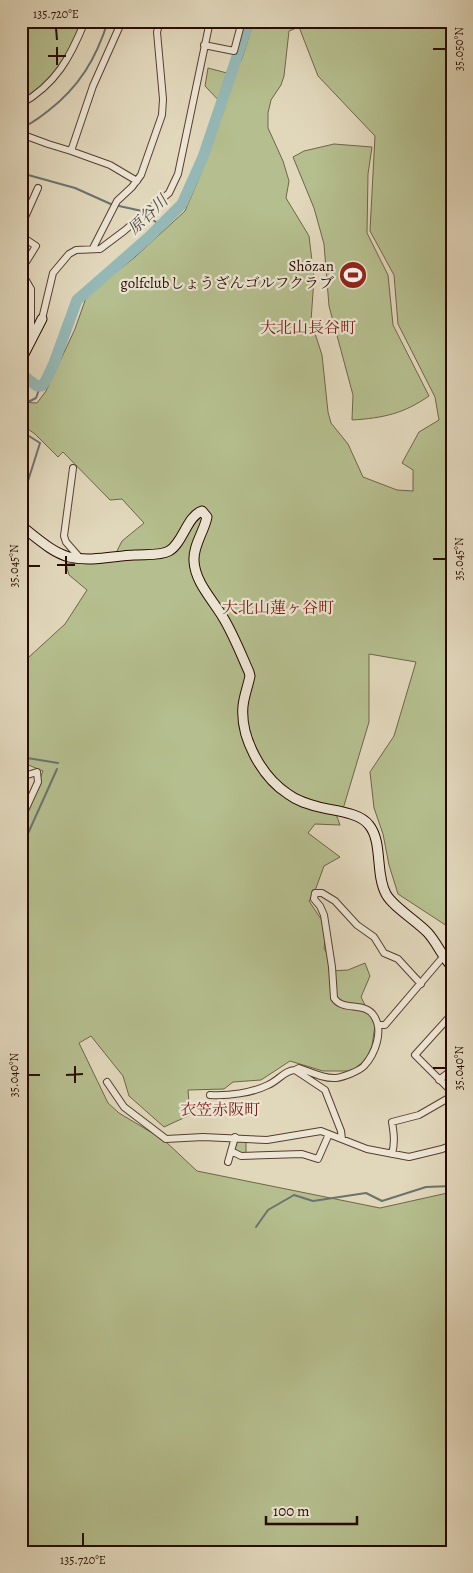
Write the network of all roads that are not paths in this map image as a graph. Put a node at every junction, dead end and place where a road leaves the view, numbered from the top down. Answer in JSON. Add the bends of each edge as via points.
{"nodes":[{"id":1,"x":85,"y":21,"type":"edge"},
{"id":2,"x":122,"y":21,"type":"edge"},
{"id":3,"x":160,"y":21,"type":"edge"},
{"id":4,"x":210,"y":21,"type":"edge"},
{"id":5,"x":242,"y":21,"type":"edge"},
{"id":6,"x":204,"y":45,"type":"junction"},
{"id":7,"x":21,"y":104,"type":"edge"},
{"id":8,"x":21,"y":134,"type":"edge"},
{"id":9,"x":71,"y":150,"type":"junction"},
{"id":10,"x":137,"y":181,"type":"junction"},
{"id":11,"x":38,"y":188,"type":"dead end"},
{"id":12,"x":21,"y":226,"type":"edge"},
{"id":13,"x":21,"y":236,"type":"edge"},
{"id":14,"x":93,"y":248,"type":"junction"},
{"id":15,"x":21,"y":271,"type":"edge"},
{"id":16,"x":42,"y":319,"type":"joint"},
{"id":17,"x":31,"y":343,"type":"junction"},
{"id":18,"x":21,"y":360,"type":"edge"},
{"id":19,"x":73,"y":468,"type":"dead end"},
{"id":20,"x":21,"y":526,"type":"edge"},
{"id":21,"x":80,"y":558,"type":"junction"},
{"id":22,"x":21,"y":777,"type":"edge"},
{"id":23,"x":21,"y":819,"type":"edge"},
{"id":24,"x":443,"y":957,"type":"junction"},
{"id":25,"x":452,"y":967,"type":"edge"},
{"id":26,"x":421,"y":984,"type":"junction"},
{"id":27,"x":452,"y":1014,"type":"edge"},
{"id":28,"x":378,"y":1025,"type":"junction"},
{"id":29,"x":296,"y":1070,"type":"junction"},
{"id":30,"x":452,"y":1070,"type":"edge"},
{"id":31,"x":439,"y":1080,"type":"junction"},
{"id":32,"x":107,"y":1082,"type":"dead end"},
{"id":33,"x":452,"y":1094,"type":"edge"},
{"id":34,"x":210,"y":1095,"type":"dead end"},
{"id":35,"x":329,"y":1134,"type":"junction"},
{"id":36,"x":235,"y":1137,"type":"junction"},
{"id":37,"x":342,"y":1139,"type":"junction"},
{"id":38,"x":452,"y":1145,"type":"edge"},
{"id":39,"x":231,"y":1151,"type":"junction"},
{"id":40,"x":392,"y":1154,"type":"junction"},
{"id":41,"x":228,"y":1162,"type":"dead end"}],
"edges":[{"from":1,"to":7,"type":"street","via":[[58,74]]},
{"from":2,"to":9,"type":"street"},
{"from":3,"to":10,"type":"street","via":[[157,32],[162,115]]},
{"from":4,"to":6,"type":"street"},
{"from":5,"to":6,"type":"street","via":[[234,51]]},
{"from":6,"to":14,"type":"street","via":[[178,174],[169,193],[100,249]]},
{"from":8,"to":9,"type":"street"},
{"from":9,"to":10,"type":"street","via":[[110,164]]},
{"from":10,"to":14,"type":"street","via":[[117,201]]},
{"from":11,"to":12,"type":"street"},
{"from":13,"to":15,"type":"street","via":[[36,246]]},
{"from":14,"to":16,"type":"street","via":[[76,250],[53,272]]},
{"from":15,"to":17,"type":"street","via":[[31,289]]},
{"from":16,"to":17,"type":"street"},
{"from":17,"to":18,"type":"street"},
{"from":19,"to":21,"type":"street","via":[[64,536]]},
{"from":20,"to":21,"type":"street","via":[[54,550]]},
{"from":21,"to":24,"type":"street","via":[[166,552],[176,544],[196,514],[204,512],[207,517],[194,555],[195,570],[225,619],[250,676],[243,714],[253,751],[269,778],[287,794],[305,803],[351,815],[368,824],[376,841],[380,876],[387,897],[426,932]]},
{"from":22,"to":23,"type":"street","via":[[37,772],[38,782]]},
{"from":24,"to":25,"type":"street"},
{"from":24,"to":26,"type":"street"},
{"from":26,"to":28,"type":"street","via":[[385,1025]]},
{"from":26,"to":28,"type":"street","via":[[398,959],[384,953],[374,937],[357,925],[335,901],[322,893],[315,893],[314,899],[324,915],[334,998],[344,1006],[368,1010]]},
{"from":27,"to":31,"type":"street","via":[[415,1055]]},
{"from":28,"to":29,"type":"street","via":[[380,1034],[361,1068],[335,1078],[299,1068]]},
{"from":29,"to":34,"type":"street","via":[[287,1072],[266,1087],[222,1096]]},
{"from":29,"to":37,"type":"street","via":[[325,1090]]},
{"from":30,"to":31,"type":"street"},
{"from":31,"to":33,"type":"street"},
{"from":32,"to":36,"type":"street","via":[[124,1107],[166,1138]]},
{"from":33,"to":40,"type":"street","via":[[419,1115],[392,1122]]},
{"from":35,"to":36,"type":"street","via":[[310,1132],[267,1140]]},
{"from":35,"to":37,"type":"street"},
{"from":35,"to":39,"type":"street","via":[[318,1159],[302,1154],[241,1156]]},
{"from":36,"to":39,"type":"street"},
{"from":37,"to":40,"type":"street"},
{"from":38,"to":40,"type":"street","via":[[409,1157]]},
{"from":39,"to":41,"type":"street"}]}
